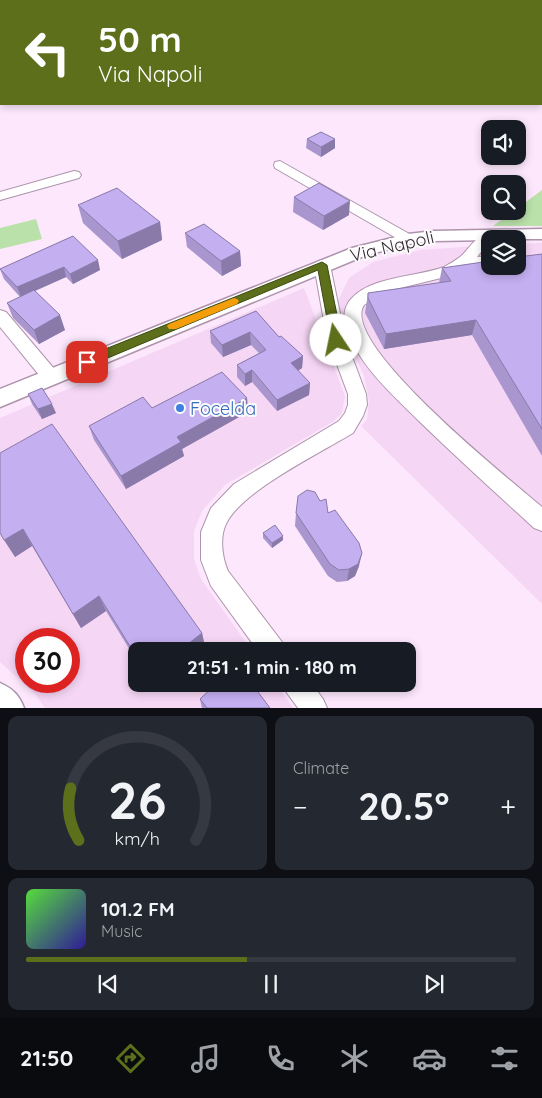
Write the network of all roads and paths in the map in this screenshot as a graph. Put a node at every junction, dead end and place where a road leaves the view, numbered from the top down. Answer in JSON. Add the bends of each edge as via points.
{"nodes":[{"id":1,"x":280,"y":165,"type":"dead end"},
{"id":2,"x":74,"y":175,"type":"dead end"},
{"id":3,"x":0,"y":196,"type":"edge"},
{"id":4,"x":542,"y":234,"type":"edge"},
{"id":5,"x":526,"y":236,"type":"edge"},
{"id":6,"x":408,"y":239,"type":"junction"},
{"id":7,"x":481,"y":240,"type":"edge"},
{"id":8,"x":481,"y":243,"type":"edge"},
{"id":9,"x":481,"y":262,"type":"edge"},
{"id":10,"x":462,"y":263,"type":"junction"},
{"id":11,"x":322,"y":265,"type":"junction"},
{"id":12,"x":0,"y":316,"type":"edge"},
{"id":13,"x":50,"y":376,"type":"junction"},
{"id":14,"x":0,"y":398,"type":"edge"},
{"id":15,"x":542,"y":521,"type":"edge"},
{"id":16,"x":266,"y":642,"type":"edge"},
{"id":17,"x":302,"y":692,"type":"edge"},
{"id":18,"x":0,"y":699,"type":"edge"},
{"id":19,"x":8,"y":708,"type":"edge"},
{"id":20,"x":314,"y":708,"type":"edge"}],
"edges":[{"from":1,"to":6,"type":"street"},
{"from":2,"to":3,"type":"street"},
{"from":4,"to":5,"type":"main road","name":"Via Napoli"},
{"from":6,"to":7,"type":"main road","name":"Via Napoli","via":[[434,236]]},
{"from":6,"to":11,"type":"main road","name":"Via Napoli"},
{"from":8,"to":10,"type":"street"},
{"from":9,"to":10,"type":"street"},
{"from":10,"to":15,"type":"street","via":[[446,271],[378,290],[357,302],[352,309],[351,320],[383,372],[478,465]]},
{"from":11,"to":13,"type":"main road","name":"Via Napoli"},
{"from":11,"to":16,"type":"street","via":[[336,340],[353,376],[358,400],[355,418],[346,427],[241,490],[219,515],[212,532],[212,560],[219,578]]},
{"from":12,"to":13,"type":"street"},
{"from":13,"to":14,"type":"main road","name":"Via Napoli"},
{"from":17,"to":20,"type":"street"},
{"from":18,"to":19,"type":"main road"}]}
